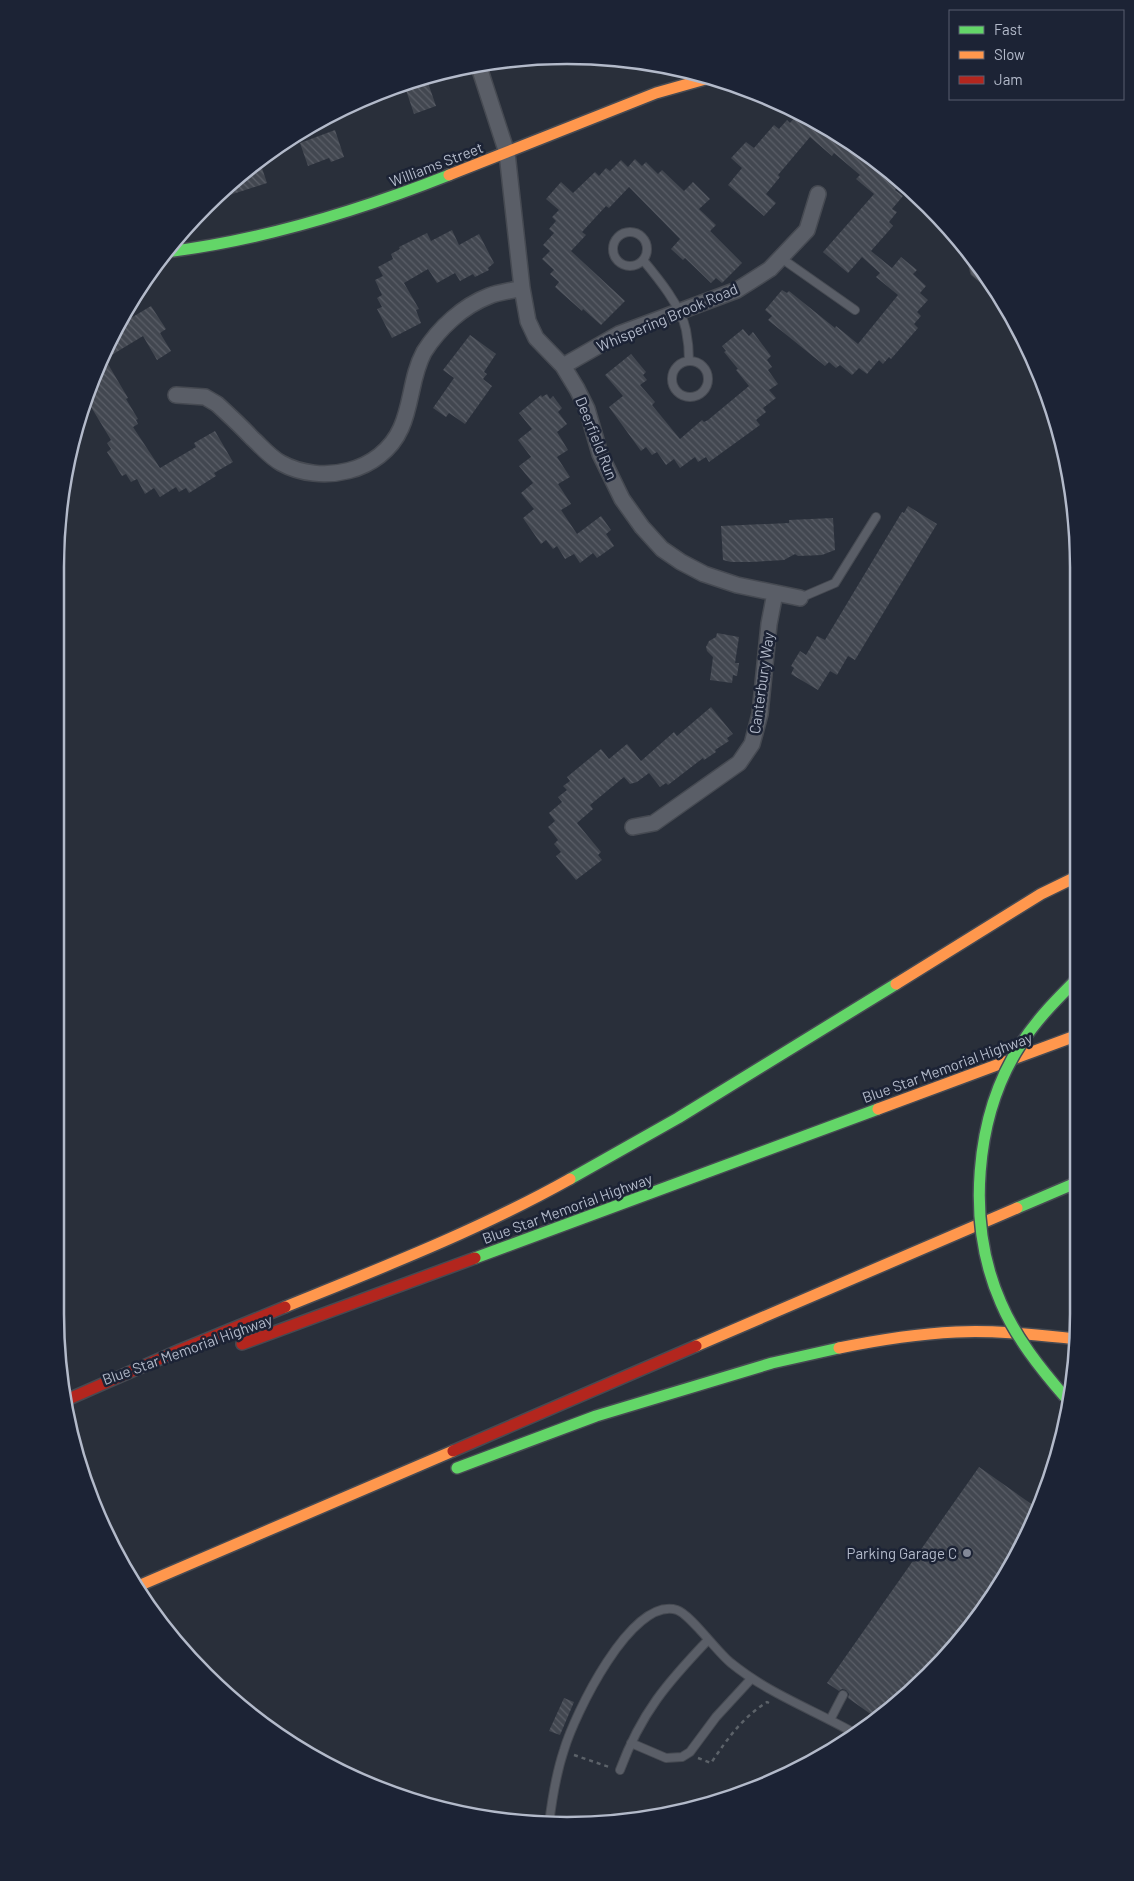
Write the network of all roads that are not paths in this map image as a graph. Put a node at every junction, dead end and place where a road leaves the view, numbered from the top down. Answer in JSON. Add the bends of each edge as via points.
{"nodes":[{"id":1,"x":480,"y":71,"type":"edge"},
{"id":2,"x":694,"y":80,"type":"edge"},
{"id":3,"x":507,"y":153,"type":"junction"},
{"id":4,"x":818,"y":194,"type":"dead end"},
{"id":5,"x":176,"y":251,"type":"edge"},
{"id":6,"x":781,"y":258,"type":"junction"},
{"id":7,"x":643,"y":260,"type":"junction"},
{"id":8,"x":522,"y":288,"type":"junction"},
{"id":9,"x":855,"y":310,"type":"dead end"},
{"id":10,"x":678,"y":311,"type":"junction"},
{"id":11,"x":689,"y":361,"type":"junction"},
{"id":12,"x":563,"y":366,"type":"junction"},
{"id":13,"x":176,"y":395,"type":"dead end"},
{"id":14,"x":876,"y":517,"type":"dead end"},
{"id":15,"x":775,"y":593,"type":"junction"},
{"id":16,"x":800,"y":598,"type":"joint"},
{"id":17,"x":633,"y":827,"type":"dead end"},
{"id":18,"x":1070,"y":880,"type":"edge"},
{"id":19,"x":1070,"y":985,"type":"edge"},
{"id":20,"x":1070,"y":1038,"type":"edge"},
{"id":21,"x":1070,"y":1185,"type":"edge"},
{"id":22,"x":1069,"y":1338,"type":"edge"},
{"id":23,"x":235,"y":1347,"type":"dead end"},
{"id":24,"x":113,"y":1392,"type":"dead end"},
{"id":25,"x":1064,"y":1395,"type":"edge"},
{"id":26,"x":71,"y":1398,"type":"edge"},
{"id":27,"x":72,"y":1408,"type":"edge"},
{"id":28,"x":443,"y":1473,"type":"dead end"},
{"id":29,"x":341,"y":1512,"type":"dead end"},
{"id":30,"x":143,"y":1584,"type":"edge"},
{"id":31,"x":143,"y":1585,"type":"edge"},
{"id":32,"x":708,"y":1640,"type":"junction"},
{"id":33,"x":751,"y":1679,"type":"junction"},
{"id":34,"x":843,"y":1695,"type":"dead end"},
{"id":35,"x":830,"y":1720,"type":"junction"},
{"id":36,"x":849,"y":1730,"type":"edge"},
{"id":37,"x":631,"y":1743,"type":"junction"},
{"id":38,"x":620,"y":1770,"type":"dead end"},
{"id":39,"x":550,"y":1816,"type":"edge"}],
"edges":[{"from":1,"to":3,"type":"street","name":"Deerfield Run"},
{"from":2,"to":3,"type":"main road","name":"Williams Street"},
{"from":3,"to":5,"type":"main road","name":"Williams Street","via":[[393,197],[295,227]]},
{"from":3,"to":8,"type":"street","name":"Deerfield Run"},
{"from":4,"to":6,"type":"street","name":"Whispering Brook Road","via":[[807,230]]},
{"from":6,"to":9,"type":"lane"},
{"from":6,"to":10,"type":"street","name":"Whispering Brook Road","via":[[737,290]]},
{"from":7,"to":7,"type":"lane","via":[[628,266],[618,262],[613,252],[618,237],[634,233],[643,239],[647,249]]},
{"from":7,"to":10,"type":"lane"},
{"from":8,"to":12,"type":"street","name":"Deerfield Run","via":[[528,321],[536,338]]},
{"from":8,"to":13,"type":"street","via":[[490,296],[466,307],[445,326],[424,352],[401,428],[392,442],[366,465],[340,473],[297,470],[280,462],[217,404],[205,397]]},
{"from":10,"to":11,"type":"lane","via":[[686,328]]},
{"from":10,"to":12,"type":"street","name":"Whispering Brook Road","via":[[619,334]]},
{"from":11,"to":11,"type":"lane","via":[[699,363],[709,377],[702,393],[691,397],[675,389],[672,378],[677,366]]},
{"from":12,"to":15,"type":"street","name":"Deerfield Run","via":[[587,409],[600,454],[622,499],[662,549],[704,574]]},
{"from":14,"to":16,"type":"lane","via":[[835,583]]},
{"from":15,"to":16,"type":"street","name":"Deerfield Run"},
{"from":15,"to":17,"type":"street","name":"Canterbury Way","via":[[760,714],[752,744],[739,763],[662,818]]},
{"from":18,"to":26,"type":"main road","via":[[1041,894],[660,1128],[538,1197],[390,1264]]},
{"from":19,"to":25,"type":"main road","bridge":true,"via":[[1037,1019],[1008,1068],[987,1121],[979,1185],[984,1244],[1000,1300],[1025,1348]]},
{"from":20,"to":23,"type":"main road","name":"Blue Star Memorial Highway"},
{"from":21,"to":30,"type":"main road"},
{"from":22,"to":28,"type":"main road","via":[[1021,1332],[957,1332],[891,1338],[821,1351],[596,1416]]},
{"from":24,"to":27,"type":"main road","name":"Blue Star Memorial Highway"},
{"from":29,"to":31,"type":"main road"},
{"from":32,"to":33,"type":"lane"},
{"from":32,"to":37,"type":"lane","via":[[663,1688]]},
{"from":32,"to":39,"type":"lane","via":[[686,1616],[671,1609],[654,1613],[628,1635],[594,1682],[574,1723],[557,1775]]},
{"from":33,"to":35,"type":"lane","via":[[786,1700]]},
{"from":33,"to":37,"type":"lane","via":[[690,1752],[682,1757],[666,1758]]},
{"from":34,"to":35,"type":"lane"},
{"from":35,"to":36,"type":"lane"},
{"from":37,"to":38,"type":"lane"}]}
